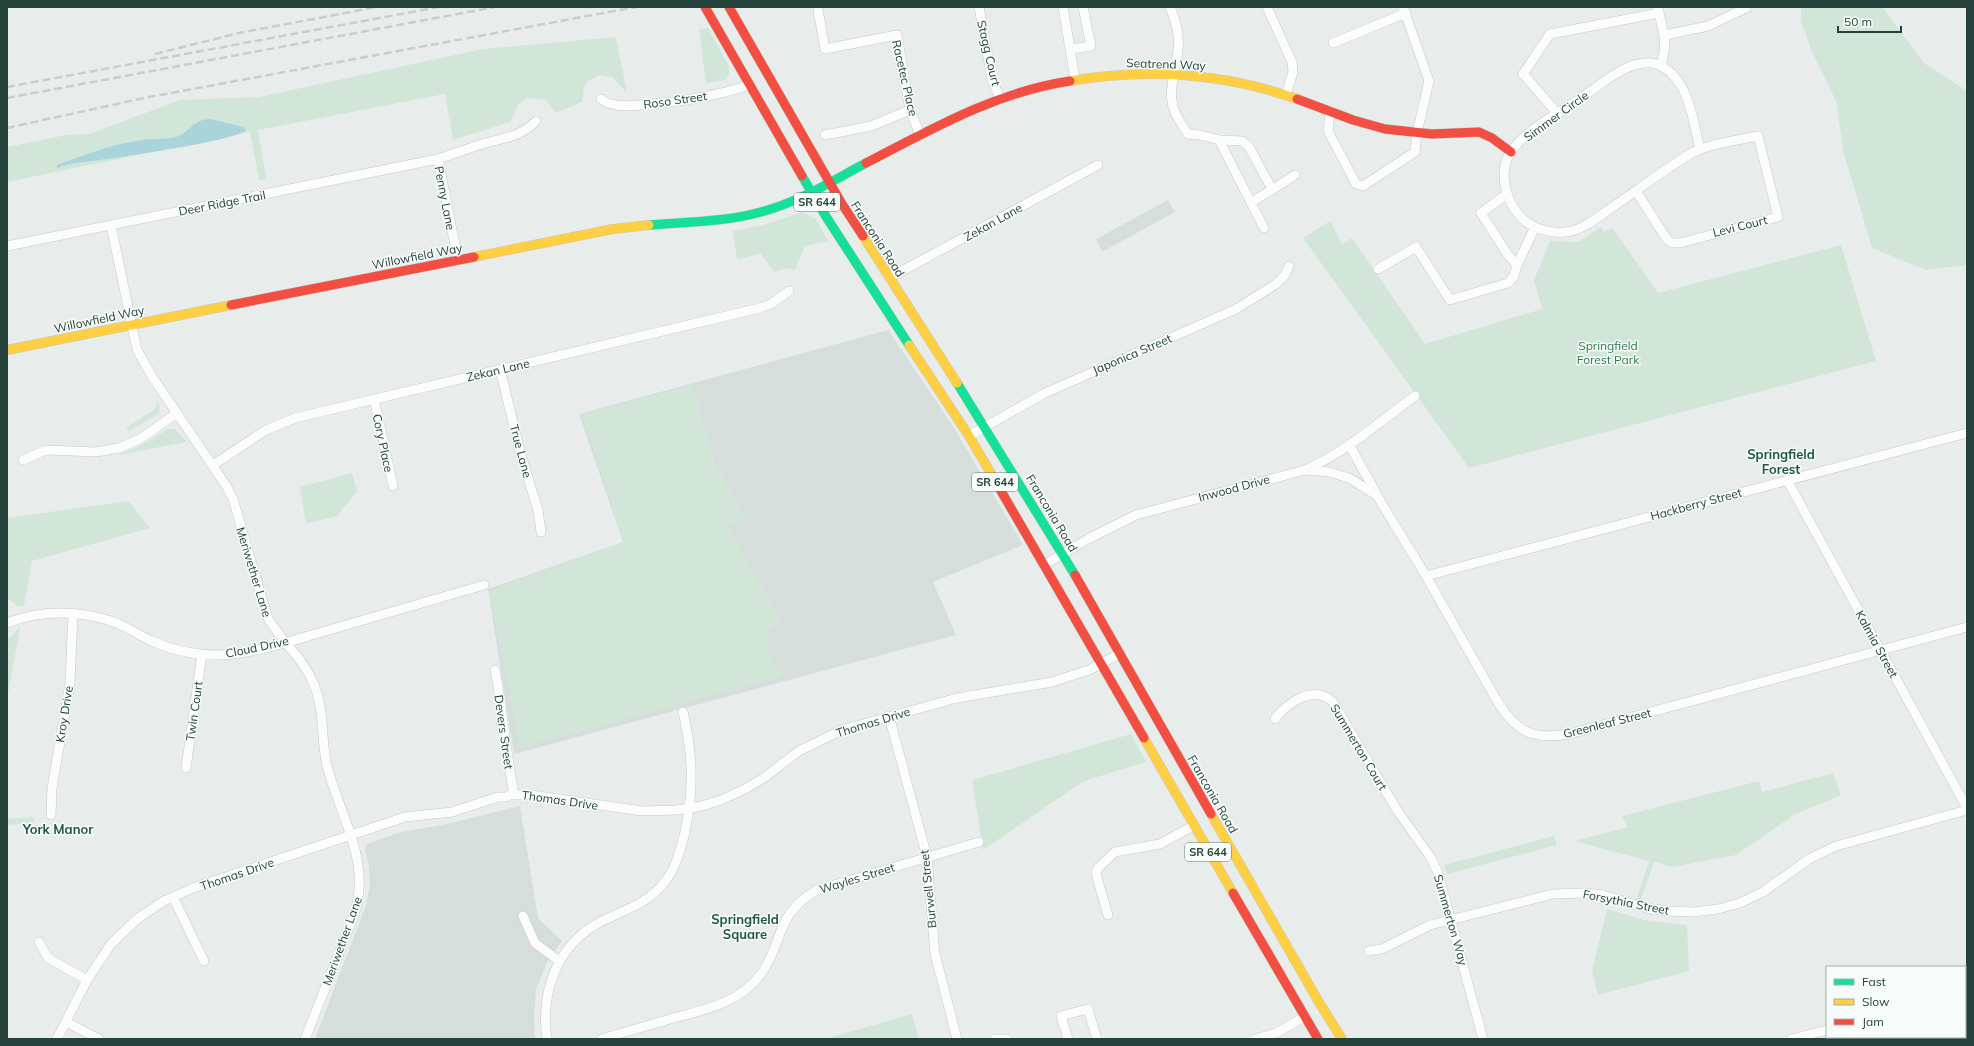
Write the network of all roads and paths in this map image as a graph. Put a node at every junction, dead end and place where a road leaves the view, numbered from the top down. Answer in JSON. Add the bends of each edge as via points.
{"nodes":[{"id":1,"x":729,"y":7,"type":"edge"},
{"id":2,"x":979,"y":7,"type":"edge"},
{"id":3,"x":1063,"y":7,"type":"edge"},
{"id":4,"x":1083,"y":7,"type":"edge"},
{"id":5,"x":1170,"y":7,"type":"edge"},
{"id":6,"x":1267,"y":7,"type":"edge"},
{"id":7,"x":1746,"y":8,"type":"edge"},
{"id":8,"x":707,"y":9,"type":"edge"},
{"id":9,"x":818,"y":10,"type":"dead end"},
{"id":10,"x":1404,"y":10,"type":"edge"},
{"id":11,"x":1659,"y":10,"type":"edge"},
{"id":12,"x":1665,"y":34,"type":"junction"},
{"id":13,"x":1334,"y":43,"type":"dead end"},
{"id":14,"x":1071,"y":49,"type":"junction"},
{"id":15,"x":1661,"y":65,"type":"junction"},
{"id":16,"x":1174,"y":74,"type":"junction"},
{"id":17,"x":1075,"y":79,"type":"junction"},
{"id":18,"x":749,"y":85,"type":"junction"},
{"id":19,"x":1286,"y":95,"type":"junction"},
{"id":20,"x":1000,"y":98,"type":"junction"},
{"id":21,"x":601,"y":99,"type":"dead end"},
{"id":22,"x":910,"y":110,"type":"junction"},
{"id":23,"x":1330,"y":111,"type":"junction"},
{"id":24,"x":1558,"y":114,"type":"junction"},
{"id":25,"x":536,"y":121,"type":"dead end"},
{"id":26,"x":1417,"y":133,"type":"junction"},
{"id":27,"x":825,"y":135,"type":"dead end"},
{"id":28,"x":920,"y":135,"type":"junction"},
{"id":29,"x":1219,"y":140,"type":"junction"},
{"id":30,"x":1700,"y":150,"type":"junction"},
{"id":31,"x":1511,"y":152,"type":"junction"},
{"id":32,"x":438,"y":159,"type":"junction"},
{"id":33,"x":1098,"y":165,"type":"dead end"},
{"id":34,"x":1295,"y":175,"type":"dead end"},
{"id":35,"x":829,"y":182,"type":"junction"},
{"id":36,"x":1272,"y":189,"type":"junction"},
{"id":37,"x":1636,"y":191,"type":"junction"},
{"id":38,"x":811,"y":192,"type":"junction"},
{"id":39,"x":1507,"y":194,"type":"junction"},
{"id":40,"x":1252,"y":202,"type":"junction"},
{"id":41,"x":111,"y":225,"type":"junction"},
{"id":42,"x":1535,"y":227,"type":"junction"},
{"id":43,"x":1264,"y":228,"type":"dead end"},
{"id":44,"x":7,"y":246,"type":"edge"},
{"id":45,"x":458,"y":260,"type":"junction"},
{"id":46,"x":1516,"y":265,"type":"junction"},
{"id":47,"x":1289,"y":266,"type":"dead end"},
{"id":48,"x":1378,"y":269,"type":"dead end"},
{"id":49,"x":889,"y":278,"type":"junction"},
{"id":50,"x":789,"y":291,"type":"dead end"},
{"id":51,"x":132,"y":324,"type":"junction"},
{"id":52,"x":7,"y":350,"type":"edge"},
{"id":53,"x":500,"y":369,"type":"junction"},
{"id":54,"x":1415,"y":396,"type":"dead end"},
{"id":55,"x":374,"y":399,"type":"junction"},
{"id":56,"x":177,"y":413,"type":"junction"},
{"id":57,"x":985,"y":426,"type":"junction"},
{"id":58,"x":1967,"y":433,"type":"edge"},
{"id":59,"x":969,"y":436,"type":"junction"},
{"id":60,"x":1350,"y":446,"type":"junction"},
{"id":61,"x":23,"y":460,"type":"dead end"},
{"id":62,"x":213,"y":465,"type":"junction"},
{"id":63,"x":1303,"y":470,"type":"junction"},
{"id":64,"x":1787,"y":480,"type":"junction"},
{"id":65,"x":393,"y":486,"type":"dead end"},
{"id":66,"x":1377,"y":495,"type":"junction"},
{"id":67,"x":541,"y":532,"type":"dead end"},
{"id":68,"x":1063,"y":554,"type":"junction"},
{"id":69,"x":1044,"y":565,"type":"junction"},
{"id":70,"x":1426,"y":576,"type":"junction"},
{"id":71,"x":484,"y":585,"type":"dead end"},
{"id":72,"x":73,"y":614,"type":"junction"},
{"id":73,"x":7,"y":623,"type":"edge"},
{"id":74,"x":1967,"y":627,"type":"edge"},
{"id":75,"x":284,"y":641,"type":"junction"},
{"id":76,"x":1880,"y":650,"type":"junction"},
{"id":77,"x":202,"y":654,"type":"junction"},
{"id":78,"x":1119,"y":654,"type":"junction"},
{"id":79,"x":1100,"y":664,"type":"junction"},
{"id":80,"x":495,"y":670,"type":"dead end"},
{"id":81,"x":683,"y":712,"type":"dead end"},
{"id":82,"x":889,"y":716,"type":"junction"},
{"id":83,"x":1275,"y":720,"type":"dead end"},
{"id":84,"x":186,"y":768,"type":"dead end"},
{"id":85,"x":1191,"y":779,"type":"junction"},
{"id":86,"x":1170,"y":786,"type":"junction"},
{"id":87,"x":514,"y":794,"type":"junction"},
{"id":88,"x":690,"y":808,"type":"junction"},
{"id":89,"x":1967,"y":809,"type":"edge"},
{"id":90,"x":1397,"y":810,"type":"joint"},
{"id":91,"x":51,"y":815,"type":"dead end"},
{"id":92,"x":1193,"y":826,"type":"junction"},
{"id":93,"x":350,"y":836,"type":"junction"},
{"id":94,"x":979,"y":842,"type":"dead end"},
{"id":95,"x":927,"y":857,"type":"junction"},
{"id":96,"x":173,"y":897,"type":"junction"},
{"id":97,"x":1108,"y":915,"type":"dead end"},
{"id":98,"x":523,"y":916,"type":"dead end"},
{"id":99,"x":1452,"y":919,"type":"junction"},
{"id":100,"x":39,"y":942,"type":"dead end"},
{"id":101,"x":1369,"y":951,"type":"dead end"},
{"id":102,"x":204,"y":961,"type":"dead end"},
{"id":103,"x":559,"y":961,"type":"junction"},
{"id":104,"x":87,"y":980,"type":"junction"},
{"id":105,"x":1304,"y":1017,"type":"junction"},
{"id":106,"x":66,"y":1022,"type":"junction"},
{"id":107,"x":1826,"y":1030,"type":"edge"},
{"id":108,"x":57,"y":1039,"type":"edge"},
{"id":109,"x":99,"y":1039,"type":"edge"},
{"id":110,"x":305,"y":1039,"type":"edge"},
{"id":111,"x":547,"y":1039,"type":"edge"},
{"id":112,"x":602,"y":1039,"type":"edge"},
{"id":113,"x":957,"y":1039,"type":"edge"},
{"id":114,"x":995,"y":1039,"type":"edge"},
{"id":115,"x":1007,"y":1039,"type":"edge"},
{"id":116,"x":1068,"y":1039,"type":"edge"},
{"id":117,"x":1097,"y":1039,"type":"edge"},
{"id":118,"x":1255,"y":1039,"type":"edge"},
{"id":119,"x":1318,"y":1039,"type":"edge"},
{"id":120,"x":1342,"y":1039,"type":"edge"},
{"id":121,"x":1483,"y":1039,"type":"edge"},
{"id":122,"x":1792,"y":1039,"type":"edge"}],
"edges":[{"from":1,"to":35,"type":"main road","name":"Franconia Road","number":"SR 644"},
{"from":2,"to":20,"type":"street","name":"Stagg Court","via":[[992,80]]},
{"from":3,"to":14,"type":"street"},
{"from":4,"to":14,"type":"street","via":[[1091,46]]},
{"from":5,"to":16,"type":"street","via":[[1178,48]]},
{"from":6,"to":19,"type":"street","via":[[1292,62],[1293,72]]},
{"from":7,"to":12,"type":"street","via":[[1708,26]]},
{"from":8,"to":18,"type":"main road","number":"SR 644"},
{"from":9,"to":22,"type":"street","name":"Racetec Place","via":[[825,49],[897,35]]},
{"from":10,"to":13,"type":"street"},
{"from":10,"to":26,"type":"street","via":[[1429,81]]},
{"from":11,"to":12,"type":"street"},
{"from":11,"to":24,"type":"street","via":[[1550,34],[1523,74]]},
{"from":12,"to":15,"type":"street","via":[[1666,47]]},
{"from":14,"to":17,"type":"street"},
{"from":15,"to":24,"type":"street","name":"Simmer Circle","via":[[1630,66]]},
{"from":15,"to":30,"type":"street","via":[[1675,76],[1683,88]]},
{"from":16,"to":17,"type":"main road","name":"Seatrend Way","via":[[1121,74]]},
{"from":16,"to":19,"type":"main road","name":"Seatrend Way","via":[[1232,80]]},
{"from":16,"to":29,"type":"street","via":[[1173,107],[1188,134]]},
{"from":17,"to":20,"type":"main road","name":"Seatrend Way"},
{"from":18,"to":21,"type":"street","name":"Roso Street","via":[[700,98],[641,105],[610,104]]},
{"from":18,"to":38,"type":"main road","number":"SR 644"},
{"from":19,"to":23,"type":"main road","name":"Seatrend Way"},
{"from":20,"to":28,"type":"main road","name":"Seatrend Way"},
{"from":22,"to":27,"type":"street","via":[[871,126]]},
{"from":22,"to":28,"type":"street","name":"Racetec Place"},
{"from":23,"to":26,"type":"main road","name":"Seatrend Way","via":[[1354,121]]},
{"from":23,"to":26,"type":"street","via":[[1328,131],[1356,184],[1363,186],[1415,152]]},
{"from":24,"to":31,"type":"street","name":"Simmer Circle","via":[[1526,136]]},
{"from":25,"to":32,"type":"street","name":"Deer Ridge Trail","via":[[528,130],[517,135]]},
{"from":26,"to":31,"type":"main road","name":"Seatrend Way","via":[[1454,134],[1477,131]]},
{"from":28,"to":35,"type":"main road","name":"Seatrend Way"},
{"from":29,"to":36,"type":"street","via":[[1242,141],[1249,147]]},
{"from":29,"to":40,"type":"street"},
{"from":30,"to":37,"type":"street","name":"Simmer Circle","via":[[1691,153]]},
{"from":30,"to":37,"type":"street","name":"Levi Court","via":[[1758,136],[1778,217],[1672,243],[1666,238]]},
{"from":31,"to":39,"type":"street","name":"Simmer Circle","via":[[1505,171]]},
{"from":32,"to":41,"type":"street","name":"Deer Ridge Trail"},
{"from":32,"to":45,"type":"street","name":"Penny Lane"},
{"from":33,"to":49,"type":"street","name":"Zekan Lane"},
{"from":34,"to":36,"type":"street"},
{"from":35,"to":38,"type":"main road","name":"Willowfield Way"},
{"from":35,"to":49,"type":"main road","name":"Franconia Road","number":"SR 644"},
{"from":36,"to":40,"type":"street"},
{"from":37,"to":42,"type":"street","name":"Simmer Circle","via":[[1580,229],[1557,233]]},
{"from":38,"to":45,"type":"main road","name":"Willowfield Way","via":[[782,205],[738,219],[640,225]]},
{"from":38,"to":59,"type":"main road","number":"SR 644"},
{"from":39,"to":42,"type":"street","name":"Simmer Circle","via":[[1514,210]]},
{"from":39,"to":46,"type":"street","via":[[1481,213]]},
{"from":40,"to":43,"type":"street"},
{"from":41,"to":44,"type":"street","name":"Deer Ridge Trail"},
{"from":41,"to":51,"type":"street","name":"Meriwether Lane"},
{"from":42,"to":46,"type":"street"},
{"from":45,"to":51,"type":"main road","name":"Willowfield Way"},
{"from":46,"to":48,"type":"street","via":[[1514,276],[1508,283],[1450,300],[1416,247]]},
{"from":47,"to":57,"type":"street","name":"Japonica Street","via":[[1285,275],[1276,284],[1236,309],[1043,394]]},
{"from":49,"to":57,"type":"main road","name":"Franconia Road","number":"SR 644"},
{"from":50,"to":53,"type":"street","name":"Zekan Lane","via":[[771,304],[760,308]]},
{"from":51,"to":52,"type":"main road","name":"Willowfield Way"},
{"from":51,"to":56,"type":"street","name":"Meriwether Lane","via":[[137,350]]},
{"from":53,"to":55,"type":"street","name":"Zekan Lane"},
{"from":53,"to":67,"type":"street","name":"True Lane","via":[[521,455],[538,510]]},
{"from":54,"to":60,"type":"street","name":"Inwood Drive"},
{"from":55,"to":62,"type":"street","name":"Zekan Lane","via":[[282,422]]},
{"from":55,"to":65,"type":"street","name":"Cory Place"},
{"from":56,"to":61,"type":"street","via":[[140,439],[119,448],[96,452],[46,450]]},
{"from":56,"to":62,"type":"street","name":"Meriwether Lane"},
{"from":57,"to":59,"type":"street","name":"Japonica Street"},
{"from":57,"to":68,"type":"main road","name":"Franconia Road","number":"SR 644"},
{"from":58,"to":64,"type":"street","name":"Hackberry Street"},
{"from":59,"to":69,"type":"main road","number":"SR 644"},
{"from":60,"to":63,"type":"street","name":"Inwood Drive"},
{"from":60,"to":66,"type":"street","name":"Greenleaf Street"},
{"from":62,"to":75,"type":"street","name":"Meriwether Lane","via":[[233,499],[264,609],[274,630]]},
{"from":63,"to":66,"type":"street","via":[[1329,472],[1349,478]]},
{"from":63,"to":68,"type":"street","name":"Inwood Drive","via":[[1136,515],[1111,526]]},
{"from":64,"to":70,"type":"street","name":"Hackberry Street"},
{"from":64,"to":76,"type":"street","name":"Kalmia Street"},
{"from":66,"to":70,"type":"street","name":"Greenleaf Street"},
{"from":68,"to":69,"type":"street","name":"Inwood Drive"},
{"from":68,"to":78,"type":"main road","name":"Franconia Road","number":"SR 644"},
{"from":69,"to":79,"type":"main road","number":"SR 644"},
{"from":70,"to":76,"type":"street","name":"Greenleaf Street","via":[[1507,716],[1518,727],[1539,736],[1569,734]]},
{"from":71,"to":75,"type":"street","name":"Cloud Drive"},
{"from":72,"to":73,"type":"street","name":"Cloud Drive","via":[[52,613]]},
{"from":72,"to":77,"type":"street","name":"Cloud Drive","via":[[112,622],[172,648]]},
{"from":72,"to":91,"type":"street","name":"Kroy Drive","via":[[70,683],[52,788]]},
{"from":74,"to":76,"type":"street","name":"Greenleaf Street"},
{"from":75,"to":77,"type":"street","name":"Cloud Drive","via":[[240,653]]},
{"from":75,"to":93,"type":"street","name":"Meriwether Lane","via":[[308,671],[318,693],[327,765]]},
{"from":76,"to":89,"type":"street","name":"Kalmia Street"},
{"from":77,"to":84,"type":"street","name":"Twin Court"},
{"from":78,"to":79,"type":"street","name":"Thomas Drive"},
{"from":78,"to":85,"type":"main road","name":"Franconia Road","number":"SR 644"},
{"from":79,"to":82,"type":"street","name":"Thomas Drive","via":[[1052,682],[966,696]]},
{"from":79,"to":86,"type":"main road","number":"SR 644"},
{"from":80,"to":87,"type":"street","name":"Devers Street","via":[[505,727],[506,755]]},
{"from":81,"to":88,"type":"street","via":[[692,762]]},
{"from":82,"to":88,"type":"street","name":"Thomas Drive","via":[[827,736],[799,751],[745,790],[721,800]]},
{"from":82,"to":95,"type":"street","name":"Burwell Street"},
{"from":83,"to":90,"type":"street","name":"Summerton Court","via":[[1287,705],[1304,697],[1312,694],[1326,696],[1333,702]]},
{"from":85,"to":86,"type":"main road"},
{"from":85,"to":120,"type":"main road","name":"Franconia Road","number":"SR 644"},
{"from":86,"to":92,"type":"main road","number":"SR 644"},
{"from":87,"to":88,"type":"street","name":"Thomas Drive","via":[[642,811]]},
{"from":87,"to":93,"type":"street","name":"Thomas Drive","via":[[452,812],[405,817]]},
{"from":88,"to":103,"type":"street","via":[[678,858],[663,884],[642,903],[601,921],[586,931]]},
{"from":89,"to":99,"type":"street","name":"Forsythia Street","via":[[1836,846],[1809,859],[1763,892],[1740,903],[1718,909],[1668,912],[1603,895],[1567,893],[1536,897]]},
{"from":90,"to":99,"type":"street","name":"Summerton Way","via":[[1433,862]]},
{"from":92,"to":97,"type":"street","via":[[1160,844],[1116,852],[1104,861],[1096,874]]},
{"from":92,"to":105,"type":"main road","number":"SR 644"},
{"from":93,"to":96,"type":"street","name":"Thomas Drive"},
{"from":93,"to":110,"type":"street","name":"Meriwether Lane","via":[[360,872],[358,903]]},
{"from":94,"to":95,"type":"street","name":"Wayles Street"},
{"from":95,"to":112,"type":"street","name":"Wayles Street","via":[[817,890],[806,896],[794,906],[786,918],[760,974],[747,988],[730,1000]]},
{"from":95,"to":113,"type":"street","name":"Burwell Street","via":[[935,954]]},
{"from":96,"to":102,"type":"street"},
{"from":96,"to":104,"type":"street","name":"Thomas Drive","via":[[146,912],[124,931],[101,957]]},
{"from":98,"to":103,"type":"street","via":[[535,943]]},
{"from":99,"to":101,"type":"street","name":"Forsythia Street","via":[[1420,928],[1382,949]]},
{"from":99,"to":121,"type":"street","name":"Summerton Way"},
{"from":100,"to":104,"type":"street","via":[[48,958]]},
{"from":103,"to":111,"type":"street","via":[[546,1003]]},
{"from":104,"to":106,"type":"street","name":"Thomas Drive"},
{"from":105,"to":118,"type":"street","via":[[1276,1033]]},
{"from":105,"to":119,"type":"main road","number":"SR 644"},
{"from":106,"to":108,"type":"street","name":"Thomas Drive"},
{"from":106,"to":109,"type":"street"},
{"from":107,"to":122,"type":"street"},
{"from":114,"to":115,"type":"street"},
{"from":116,"to":117,"type":"street","via":[[1061,1016],[1088,1009]]}]}
